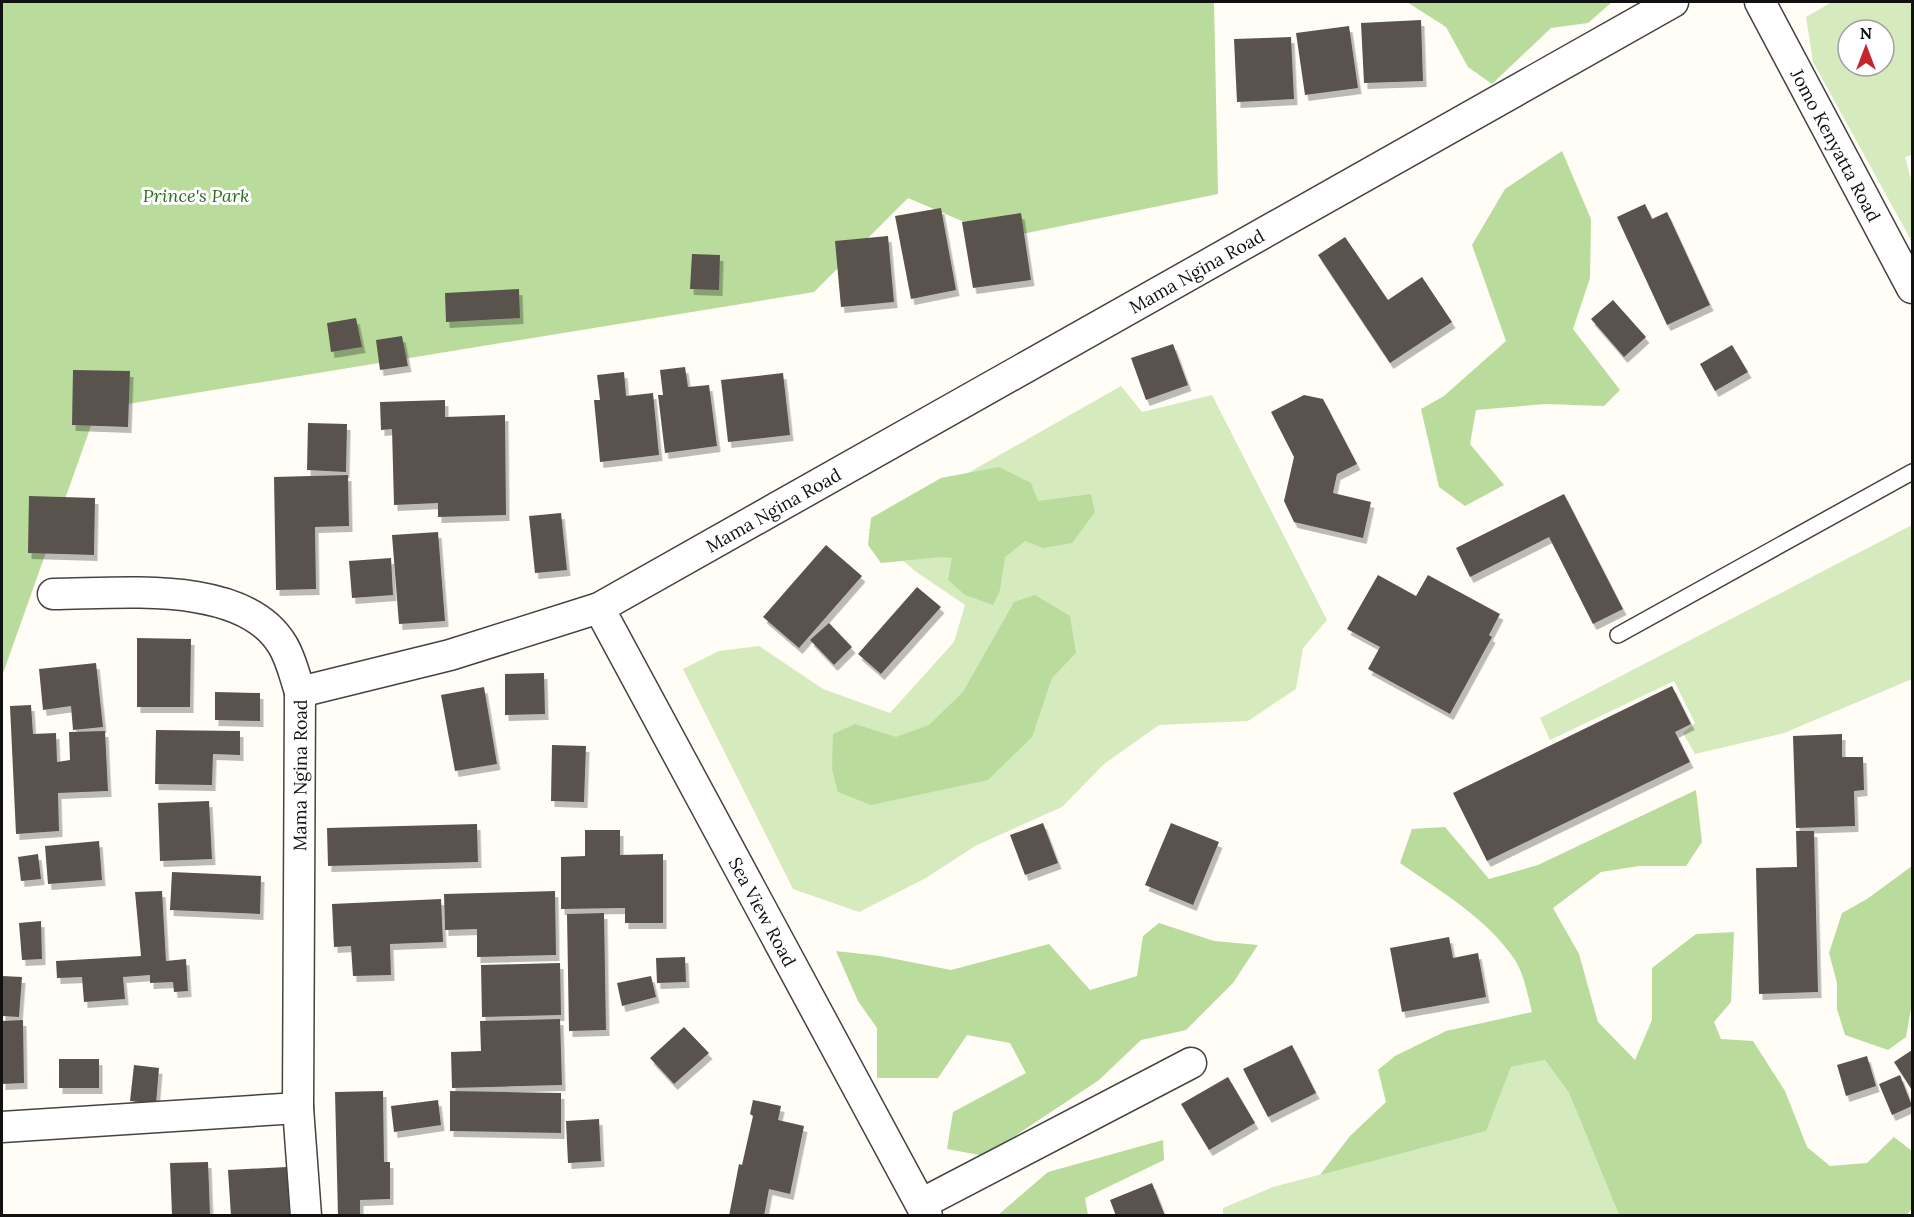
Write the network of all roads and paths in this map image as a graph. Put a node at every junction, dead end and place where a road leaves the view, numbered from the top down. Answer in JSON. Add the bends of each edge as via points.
{"nodes":[{"id":1,"x":1673,"y":2,"type":"edge"},
{"id":2,"x":1760,"y":2,"type":"edge"},
{"id":3,"x":1912,"y":288,"type":"edge"},
{"id":4,"x":1912,"y":472,"type":"edge"},
{"id":5,"x":53,"y":594,"type":"dead end"},
{"id":6,"x":599,"y":608,"type":"junction"},
{"id":7,"x":1618,"y":635,"type":"dead end"},
{"id":8,"x":300,"y":692,"type":"junction"},
{"id":9,"x":1191,"y":1063,"type":"dead end"},
{"id":10,"x":298,"y":1108,"type":"junction"},
{"id":11,"x":2,"y":1126,"type":"edge"},
{"id":12,"x":924,"y":1210,"type":"edge"},
{"id":13,"x":306,"y":1215,"type":"edge"}],
"edges":[{"from":1,"to":6,"type":"street","name":"Mama Ngina Road"},
{"from":2,"to":3,"type":"street","name":"Jomo Kenyatta Road"},
{"from":4,"to":7,"type":"lane"},
{"from":5,"to":8,"type":"street","via":[[199,597],[233,607],[262,621],[282,644]]},
{"from":6,"to":8,"type":"street","name":"Mama Ngina Road","via":[[450,655]]},
{"from":6,"to":12,"type":"street","name":"Sea View Road"},
{"from":8,"to":10,"type":"street","name":"Mama Ngina Road"},
{"from":9,"to":12,"type":"street"},
{"from":10,"to":11,"type":"street"},
{"from":10,"to":13,"type":"street","name":"Mama Ngina Road"}]}
